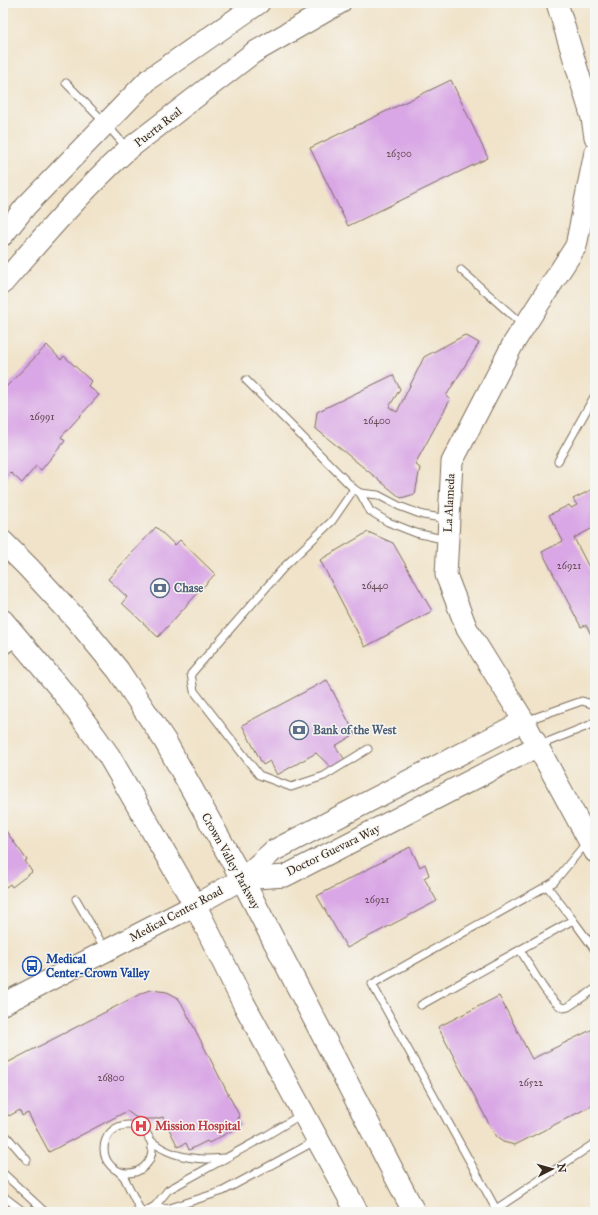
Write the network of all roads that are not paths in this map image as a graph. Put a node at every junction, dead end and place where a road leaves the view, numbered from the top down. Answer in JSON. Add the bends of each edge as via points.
{"nodes":[{"id":1,"x":259,"y":3,"type":"edge"},
{"id":2,"x":340,"y":3,"type":"edge"},
{"id":3,"x":557,"y":3,"type":"edge"},
{"id":4,"x":66,"y":83,"type":"dead end"},
{"id":5,"x":106,"y":124,"type":"junction"},
{"id":6,"x":594,"y":124,"type":"edge"},
{"id":7,"x":129,"y":149,"type":"junction"},
{"id":8,"x":595,"y":152,"type":"edge"},
{"id":9,"x":3,"y":235,"type":"edge"},
{"id":10,"x":461,"y":270,"type":"dead end"},
{"id":11,"x":3,"y":284,"type":"edge"},
{"id":12,"x":524,"y":326,"type":"junction"},
{"id":13,"x":246,"y":380,"type":"dead end"},
{"id":14,"x":595,"y":395,"type":"edge"},
{"id":15,"x":558,"y":461,"type":"dead end"},
{"id":16,"x":354,"y":489,"type":"junction"},
{"id":17,"x":360,"y":493,"type":"junction"},
{"id":18,"x":448,"y":519,"type":"junction"},
{"id":19,"x":447,"y":540,"type":"junction"},
{"id":20,"x":3,"y":542,"type":"edge"},
{"id":21,"x":3,"y":621,"type":"edge"},
{"id":22,"x":11,"y":646,"type":"edge"},
{"id":23,"x":595,"y":705,"type":"edge"},
{"id":24,"x":524,"y":721,"type":"junction"},
{"id":25,"x":595,"y":721,"type":"edge"},
{"id":26,"x":538,"y":746,"type":"junction"},
{"id":27,"x":368,"y":750,"type":"dead end"},
{"id":28,"x":592,"y":846,"type":"edge"},
{"id":29,"x":242,"y":879,"type":"junction"},
{"id":30,"x":548,"y":886,"type":"junction"},
{"id":31,"x":76,"y":899,"type":"dead end"},
{"id":32,"x":195,"y":905,"type":"junction"},
{"id":33,"x":574,"y":920,"type":"junction"},
{"id":34,"x":520,"y":950,"type":"junction"},
{"id":35,"x":595,"y":950,"type":"edge"},
{"id":36,"x":106,"y":951,"type":"junction"},
{"id":37,"x":595,"y":989,"type":"edge"},
{"id":38,"x":3,"y":1004,"type":"edge"},
{"id":39,"x":421,"y":1005,"type":"dead end"},
{"id":40,"x":304,"y":1113,"type":"junction"},
{"id":41,"x":3,"y":1132,"type":"edge"},
{"id":42,"x":149,"y":1139,"type":"junction"},
{"id":43,"x":318,"y":1140,"type":"junction"},
{"id":44,"x":595,"y":1143,"type":"edge"},
{"id":45,"x":227,"y":1158,"type":"junction"},
{"id":46,"x":27,"y":1160,"type":"dead end"},
{"id":47,"x":117,"y":1171,"type":"junction"},
{"id":48,"x":3,"y":1173,"type":"edge"},
{"id":49,"x":3,"y":1196,"type":"edge"},
{"id":50,"x":154,"y":1206,"type":"junction"},
{"id":51,"x":24,"y":1212,"type":"edge"},
{"id":52,"x":45,"y":1212,"type":"edge"},
{"id":53,"x":143,"y":1212,"type":"edge"},
{"id":54,"x":357,"y":1212,"type":"edge"},
{"id":55,"x":414,"y":1212,"type":"edge"}],
"edges":[{"from":1,"to":5,"type":"street","via":[[148,80]]},
{"from":2,"to":7,"type":"street","name":"Puerta Real","via":[[318,12],[253,53]]},
{"from":3,"to":6,"type":"street"},
{"from":4,"to":5,"type":"lane"},
{"from":5,"to":7,"type":"lane"},
{"from":5,"to":9,"type":"street","via":[[26,206]]},
{"from":7,"to":11,"type":"street","name":"Puerta Real","via":[[49,230]]},
{"from":8,"to":12,"type":"street","name":"La Alameda","via":[[576,246]]},
{"from":10,"to":12,"type":"lane"},
{"from":12,"to":18,"type":"street","name":"La Alameda","via":[[452,462]]},
{"from":13,"to":16,"type":"lane"},
{"from":14,"to":15,"type":"lane"},
{"from":16,"to":17,"type":"lane"},
{"from":16,"to":27,"type":"lane","via":[[332,521],[285,566],[191,674],[194,691],[259,775],[291,787],[324,776]]},
{"from":17,"to":18,"type":"lane","via":[[378,495],[423,515]]},
{"from":17,"to":19,"type":"lane","via":[[370,511],[388,522],[416,533]]},
{"from":18,"to":19,"type":"street","name":"La Alameda"},
{"from":19,"to":24,"type":"street","name":"La Alameda","via":[[446,575],[467,629]]},
{"from":20,"to":29,"type":"main road","name":"Crown Valley Parkway","via":[[76,619],[118,670],[165,741]]},
{"from":21,"to":22,"type":"main road"},
{"from":22,"to":32,"type":"main road","via":[[63,692],[109,756]]},
{"from":23,"to":24,"type":"lane","via":[[582,701]]},
{"from":24,"to":26,"type":"street","name":"La Alameda"},
{"from":24,"to":29,"type":"street","via":[[273,851]]},
{"from":25,"to":26,"type":"lane"},
{"from":26,"to":28,"type":"street","name":"La Alameda"},
{"from":26,"to":29,"type":"street","name":"Doctor Guevara Way","via":[[285,876]]},
{"from":28,"to":30,"type":"lane"},
{"from":29,"to":32,"type":"street","name":"Medical Center Road"},
{"from":29,"to":55,"type":"main road","name":"Crown Valley Parkway"},
{"from":30,"to":33,"type":"lane"},
{"from":30,"to":44,"type":"lane","via":[[372,984],[496,1209]]},
{"from":31,"to":36,"type":"lane"},
{"from":32,"to":36,"type":"street","name":"Medical Center Road"},
{"from":32,"to":40,"type":"main road","via":[[244,1004]]},
{"from":33,"to":34,"type":"lane"},
{"from":33,"to":35,"type":"lane"},
{"from":34,"to":37,"type":"lane","via":[[557,1005],[568,1007]]},
{"from":34,"to":39,"type":"lane"},
{"from":36,"to":38,"type":"street","name":"Medical Center Road"},
{"from":40,"to":43,"type":"main road"},
{"from":40,"to":45,"type":"lane"},
{"from":41,"to":46,"type":"lane"},
{"from":42,"to":45,"type":"lane","via":[[166,1151],[192,1158]]},
{"from":42,"to":47,"type":"lane","via":[[151,1150],[146,1165],[132,1173]]},
{"from":42,"to":47,"type":"lane","via":[[142,1131],[132,1126],[121,1127],[112,1132],[104,1144],[105,1155],[109,1164]]},
{"from":43,"to":50,"type":"lane","via":[[223,1191],[167,1209]]},
{"from":43,"to":54,"type":"main road"},
{"from":45,"to":50,"type":"lane","via":[[168,1190]]},
{"from":47,"to":53,"type":"lane","via":[[124,1177]]},
{"from":48,"to":52,"type":"lane"},
{"from":49,"to":51,"type":"lane"},
{"from":50,"to":53,"type":"lane"}]}
